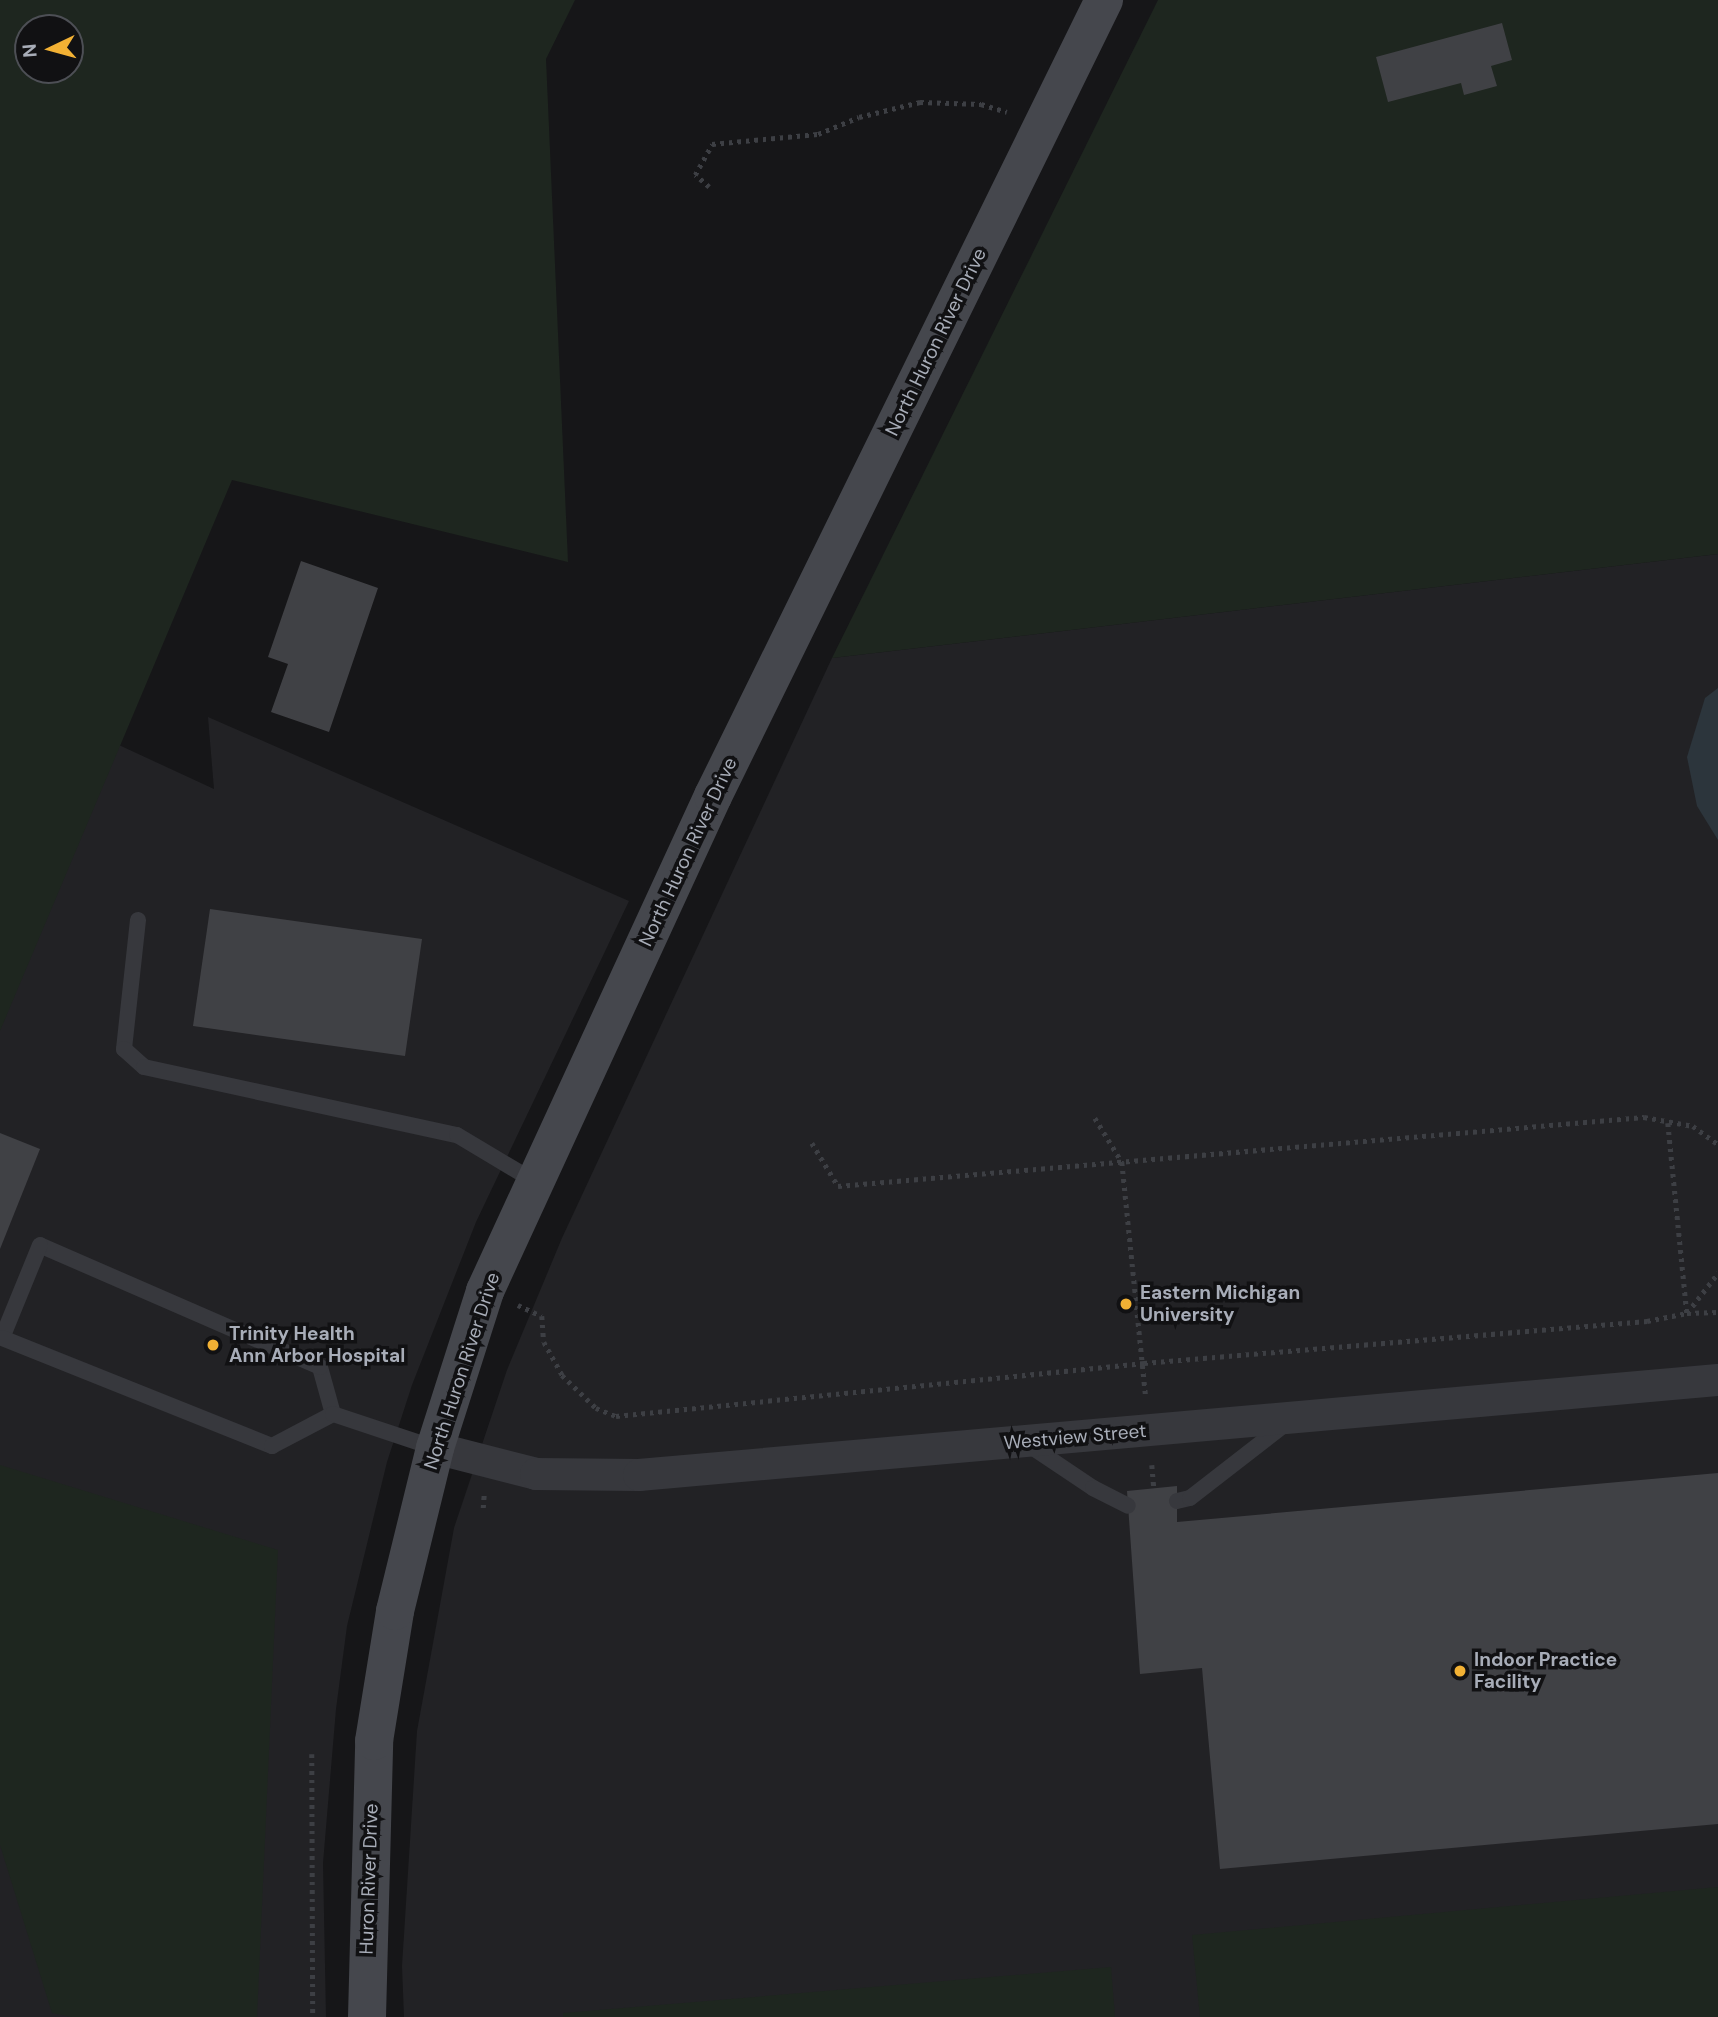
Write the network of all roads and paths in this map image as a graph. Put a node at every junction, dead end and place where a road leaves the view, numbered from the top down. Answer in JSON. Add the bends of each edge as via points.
{"nodes":[{"id":1,"x":1104,"y":0,"type":"edge"},
{"id":2,"x":1044,"y":124,"type":"junction"},
{"id":3,"x":709,"y":187,"type":"dead end"},
{"id":4,"x":138,"y":920,"type":"dead end"},
{"id":5,"x":1095,"y":1118,"type":"dead end"},
{"id":6,"x":1668,"y":1123,"type":"junction"},
{"id":7,"x":812,"y":1143,"type":"dead end"},
{"id":8,"x":1718,"y":1144,"type":"edge"},
{"id":9,"x":1122,"y":1162,"type":"junction"},
{"id":10,"x":534,"y":1181,"type":"junction"},
{"id":11,"x":1718,"y":1273,"type":"edge"},
{"id":12,"x":485,"y":1291,"type":"junction"},
{"id":13,"x":1718,"y":1312,"type":"edge"},
{"id":14,"x":1687,"y":1313,"type":"junction"},
{"id":15,"x":1143,"y":1363,"type":"junction"},
{"id":16,"x":1718,"y":1380,"type":"edge"},
{"id":17,"x":334,"y":1414,"type":"junction"},
{"id":18,"x":1294,"y":1417,"type":"junction"},
{"id":19,"x":1024,"y":1441,"type":"junction"},
{"id":20,"x":435,"y":1448,"type":"junction"},
{"id":21,"x":1177,"y":1501,"type":"dead end"},
{"id":22,"x":1128,"y":1506,"type":"dead end"},
{"id":23,"x":374,"y":1741,"type":"joint"},
{"id":24,"x":312,"y":1754,"type":"dead end"},
{"id":25,"x":313,"y":2017,"type":"edge"},
{"id":26,"x":367,"y":2017,"type":"edge"}],
"edges":[{"from":1,"to":2,"type":"main road","name":"North Huron River Drive"},
{"from":2,"to":3,"type":"path","via":[[981,104],[920,102],[859,117],[818,134],[712,144],[695,175]]},
{"from":2,"to":10,"type":"main road","name":"North Huron River Drive","via":[[713,796]]},
{"from":4,"to":10,"type":"lane","via":[[124,1049],[144,1067],[457,1135]]},
{"from":5,"to":9,"type":"path"},
{"from":6,"to":8,"type":"path","via":[[1693,1126]]},
{"from":6,"to":9,"type":"path","via":[[1644,1117]]},
{"from":6,"to":14,"type":"path"},
{"from":7,"to":9,"type":"path","via":[[838,1186]]},
{"from":9,"to":15,"type":"path"},
{"from":10,"to":12,"type":"main road","name":"North Huron River Drive"},
{"from":11,"to":14,"type":"path"},
{"from":12,"to":15,"type":"path","via":[[542,1316],[544,1342],[562,1376],[596,1408],[616,1416]]},
{"from":12,"to":20,"type":"main road","name":"North Huron River Drive"},
{"from":13,"to":14,"type":"path"},
{"from":14,"to":15,"type":"path","via":[[1647,1321]]},
{"from":16,"to":18,"type":"street","name":"Westview Street"},
{"from":17,"to":17,"type":"lane","via":[[272,1446],[2,1338],[40,1245],[320,1367]]},
{"from":17,"to":20,"type":"lane"},
{"from":18,"to":19,"type":"street","name":"Westview Street"},
{"from":18,"to":21,"type":"lane","via":[[1190,1498]]},
{"from":19,"to":20,"type":"street","name":"Westview Street","via":[[639,1475],[536,1474]]},
{"from":19,"to":22,"type":"lane"},
{"from":20,"to":23,"type":"main road","name":"North Huron River Drive","via":[[395,1611]]},
{"from":23,"to":26,"type":"main road","name":"Huron River Drive"},
{"from":24,"to":25,"type":"path"}]}
